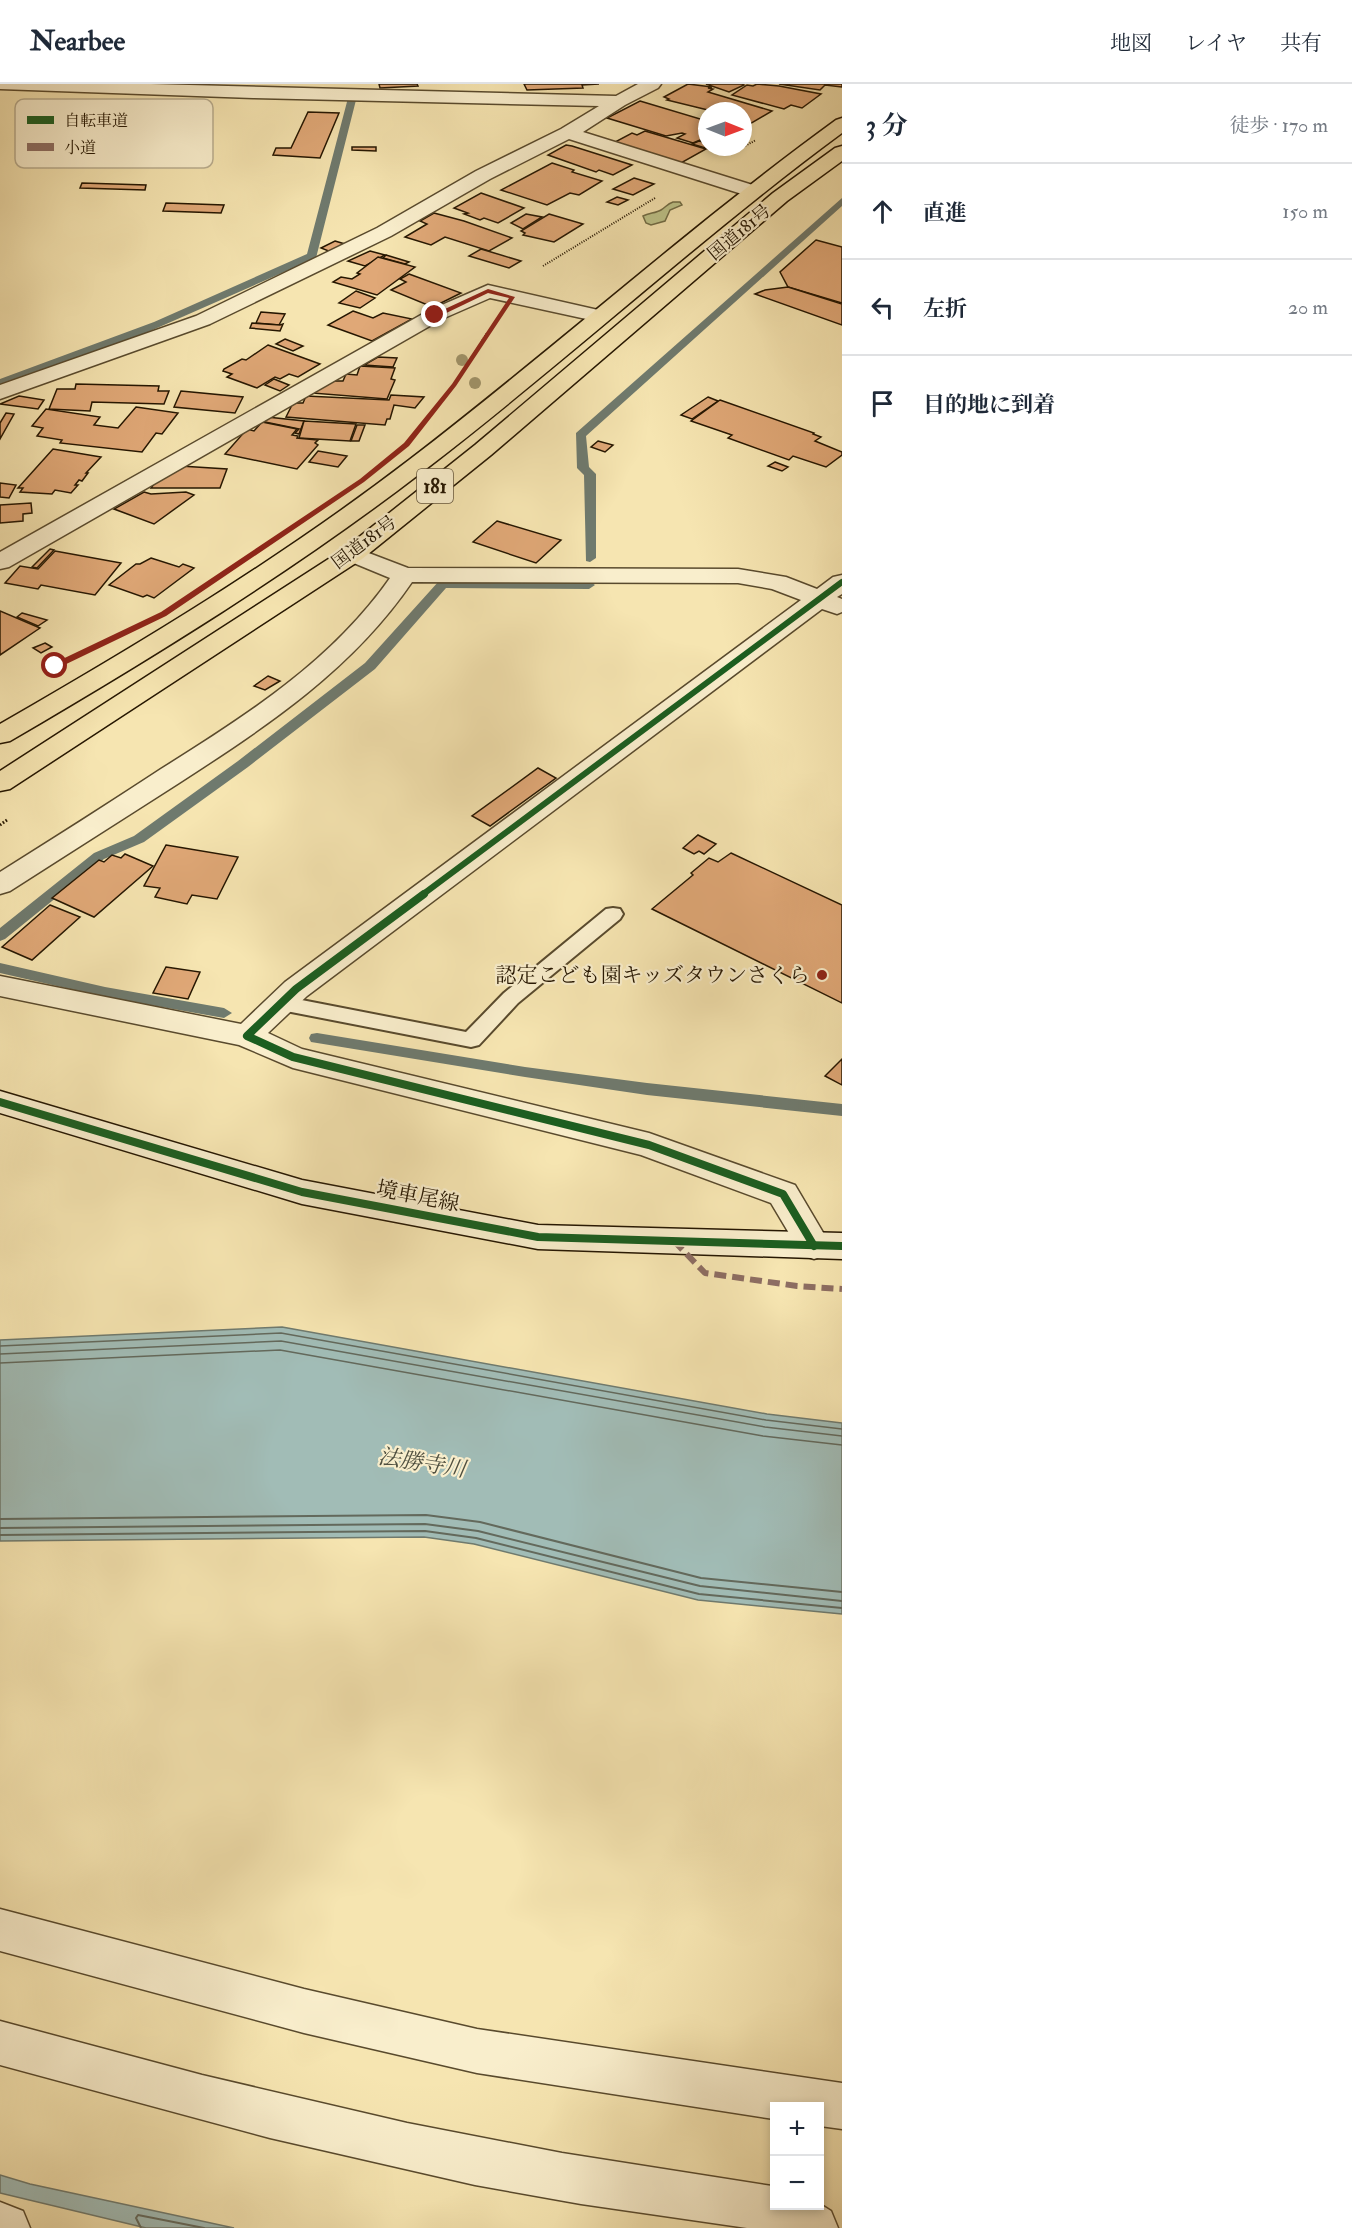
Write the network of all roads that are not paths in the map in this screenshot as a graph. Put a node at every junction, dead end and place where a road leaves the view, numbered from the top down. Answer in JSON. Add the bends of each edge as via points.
{"nodes":[{"id":1,"x":0,"y":84,"type":"edge"},
{"id":2,"x":652,"y":84,"type":"edge"},
{"id":3,"x":619,"y":101,"type":"junction"},
{"id":4,"x":842,"y":124,"type":"edge"},
{"id":5,"x":568,"y":133,"type":"junction"},
{"id":6,"x":842,"y":152,"type":"edge"},
{"id":7,"x":752,"y":192,"type":"junction"},
{"id":8,"x":600,"y":316,"type":"junction"},
{"id":9,"x":0,"y":392,"type":"edge"},
{"id":10,"x":353,"y":554,"type":"junction"},
{"id":11,"x":0,"y":562,"type":"edge"},
{"id":12,"x":405,"y":574,"type":"junction"},
{"id":13,"x":835,"y":596,"type":"edge"},
{"id":14,"x":0,"y":735,"type":"edge"},
{"id":15,"x":0,"y":783,"type":"edge"},
{"id":16,"x":5,"y":876,"type":"edge"},
{"id":17,"x":613,"y":914,"type":"dead end"},
{"id":18,"x":0,"y":986,"type":"edge"},
{"id":19,"x":281,"y":1004,"type":"junction"},
{"id":20,"x":248,"y":1036,"type":"junction"},
{"id":21,"x":0,"y":1102,"type":"edge"},
{"id":22,"x":828,"y":1246,"type":"edge"},
{"id":23,"x":0,"y":1930,"type":"edge"},
{"id":24,"x":0,"y":2043,"type":"edge"},
{"id":25,"x":842,"y":2106,"type":"edge"},
{"id":26,"x":0,"y":2226,"type":"edge"},
{"id":27,"x":6,"y":2228,"type":"edge"},
{"id":28,"x":814,"y":2228,"type":"edge"}],
"edges":[{"from":1,"to":3,"type":"street"},
{"from":2,"to":3,"type":"street"},
{"from":3,"to":5,"type":"street"},
{"from":4,"to":7,"type":"highway","name":"国道181号","number":"181"},
{"from":5,"to":7,"type":"street"},
{"from":5,"to":9,"type":"street","via":[[483,175],[384,232],[203,320]]},
{"from":6,"to":10,"type":"highway","name":"国道181号","number":"181","via":[[780,197],[483,450]]},
{"from":7,"to":8,"type":"highway","name":"国道181号","number":"181"},
{"from":8,"to":11,"type":"street","via":[[488,291],[435,315]]},
{"from":8,"to":14,"type":"highway","name":"国道181号","number":"181","via":[[416,466],[266,573]]},
{"from":10,"to":12,"type":"street"},
{"from":10,"to":15,"type":"highway","name":"国道181号","number":"181"},
{"from":12,"to":13,"type":"street","via":[[738,576]]},
{"from":12,"to":16,"type":"street","via":[[381,608],[324,668],[248,726]]},
{"from":13,"to":19,"type":"street","via":[[296,989]]},
{"from":17,"to":19,"type":"lane","via":[[511,998],[471,1040]]},
{"from":18,"to":20,"type":"street"},
{"from":19,"to":20,"type":"street"},
{"from":20,"to":22,"type":"street","via":[[293,1057],[649,1145],[783,1194]]},
{"from":21,"to":22,"type":"street","name":"境車尾線","via":[[302,1192],[538,1237]]},
{"from":23,"to":25,"type":"street","via":[[304,2011],[477,2051]]},
{"from":24,"to":28,"type":"street","via":[[337,2131],[544,2174],[726,2201],[774,2211]]},
{"from":26,"to":27,"type":"street"}]}
